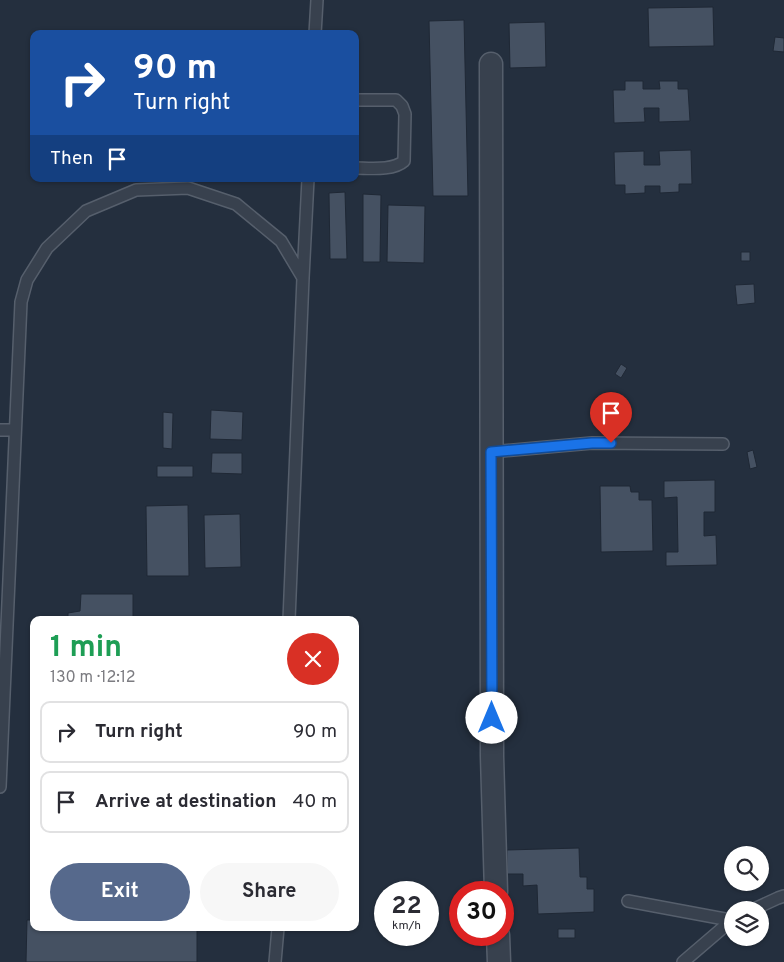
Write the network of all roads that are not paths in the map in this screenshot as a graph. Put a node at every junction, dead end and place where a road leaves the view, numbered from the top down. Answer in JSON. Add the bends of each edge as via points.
{"nodes":[{"id":1,"x":317,"y":0,"type":"edge"},
{"id":2,"x":315,"y":30,"type":"edge"},
{"id":3,"x":491,"y":64,"type":"dead end"},
{"id":4,"x":359,"y":100,"type":"edge"},
{"id":5,"x":359,"y":168,"type":"edge"},
{"id":6,"x":308,"y":182,"type":"edge"},
{"id":7,"x":302,"y":278,"type":"junction"},
{"id":8,"x":0,"y":430,"type":"edge"},
{"id":9,"x":15,"y":430,"type":"junction"},
{"id":10,"x":723,"y":444,"type":"dead end"},
{"id":11,"x":491,"y":452,"type":"junction"},
{"id":12,"x":290,"y":616,"type":"edge"},
{"id":13,"x":3,"y":656,"type":"edge"},
{"id":14,"x":0,"y":784,"type":"edge"},
{"id":15,"x":496,"y":881,"type":"edge"},
{"id":16,"x":784,"y":896,"type":"edge"},
{"id":17,"x":628,"y":901,"type":"dead end"},
{"id":18,"x":769,"y":902,"type":"edge"},
{"id":19,"x":724,"y":919,"type":"edge"},
{"id":20,"x":724,"y":927,"type":"edge"},
{"id":21,"x":278,"y":931,"type":"edge"},
{"id":22,"x":498,"y":946,"type":"edge"},
{"id":23,"x":275,"y":962,"type":"edge"},
{"id":24,"x":499,"y":962,"type":"edge"},
{"id":25,"x":683,"y":962,"type":"edge"}],
"edges":[{"from":1,"to":2,"type":"lane"},
{"from":3,"to":11,"type":"street"},
{"from":4,"to":5,"type":"lane","via":[[396,100],[405,114],[404,161],[393,167]]},
{"from":6,"to":7,"type":"lane"},
{"from":7,"to":9,"type":"lane","via":[[281,241],[236,204],[188,188],[136,190],[86,210],[46,248],[27,280],[21,302]]},
{"from":7,"to":12,"type":"lane"},
{"from":8,"to":9,"type":"lane"},
{"from":9,"to":13,"type":"lane"},
{"from":10,"to":11,"type":"lane","via":[[592,443]]},
{"from":11,"to":15,"type":"street"},
{"from":13,"to":14,"type":"lane"},
{"from":16,"to":18,"type":"lane"},
{"from":17,"to":19,"type":"lane"},
{"from":20,"to":25,"type":"lane"},
{"from":21,"to":23,"type":"lane"},
{"from":22,"to":24,"type":"street"}]}
